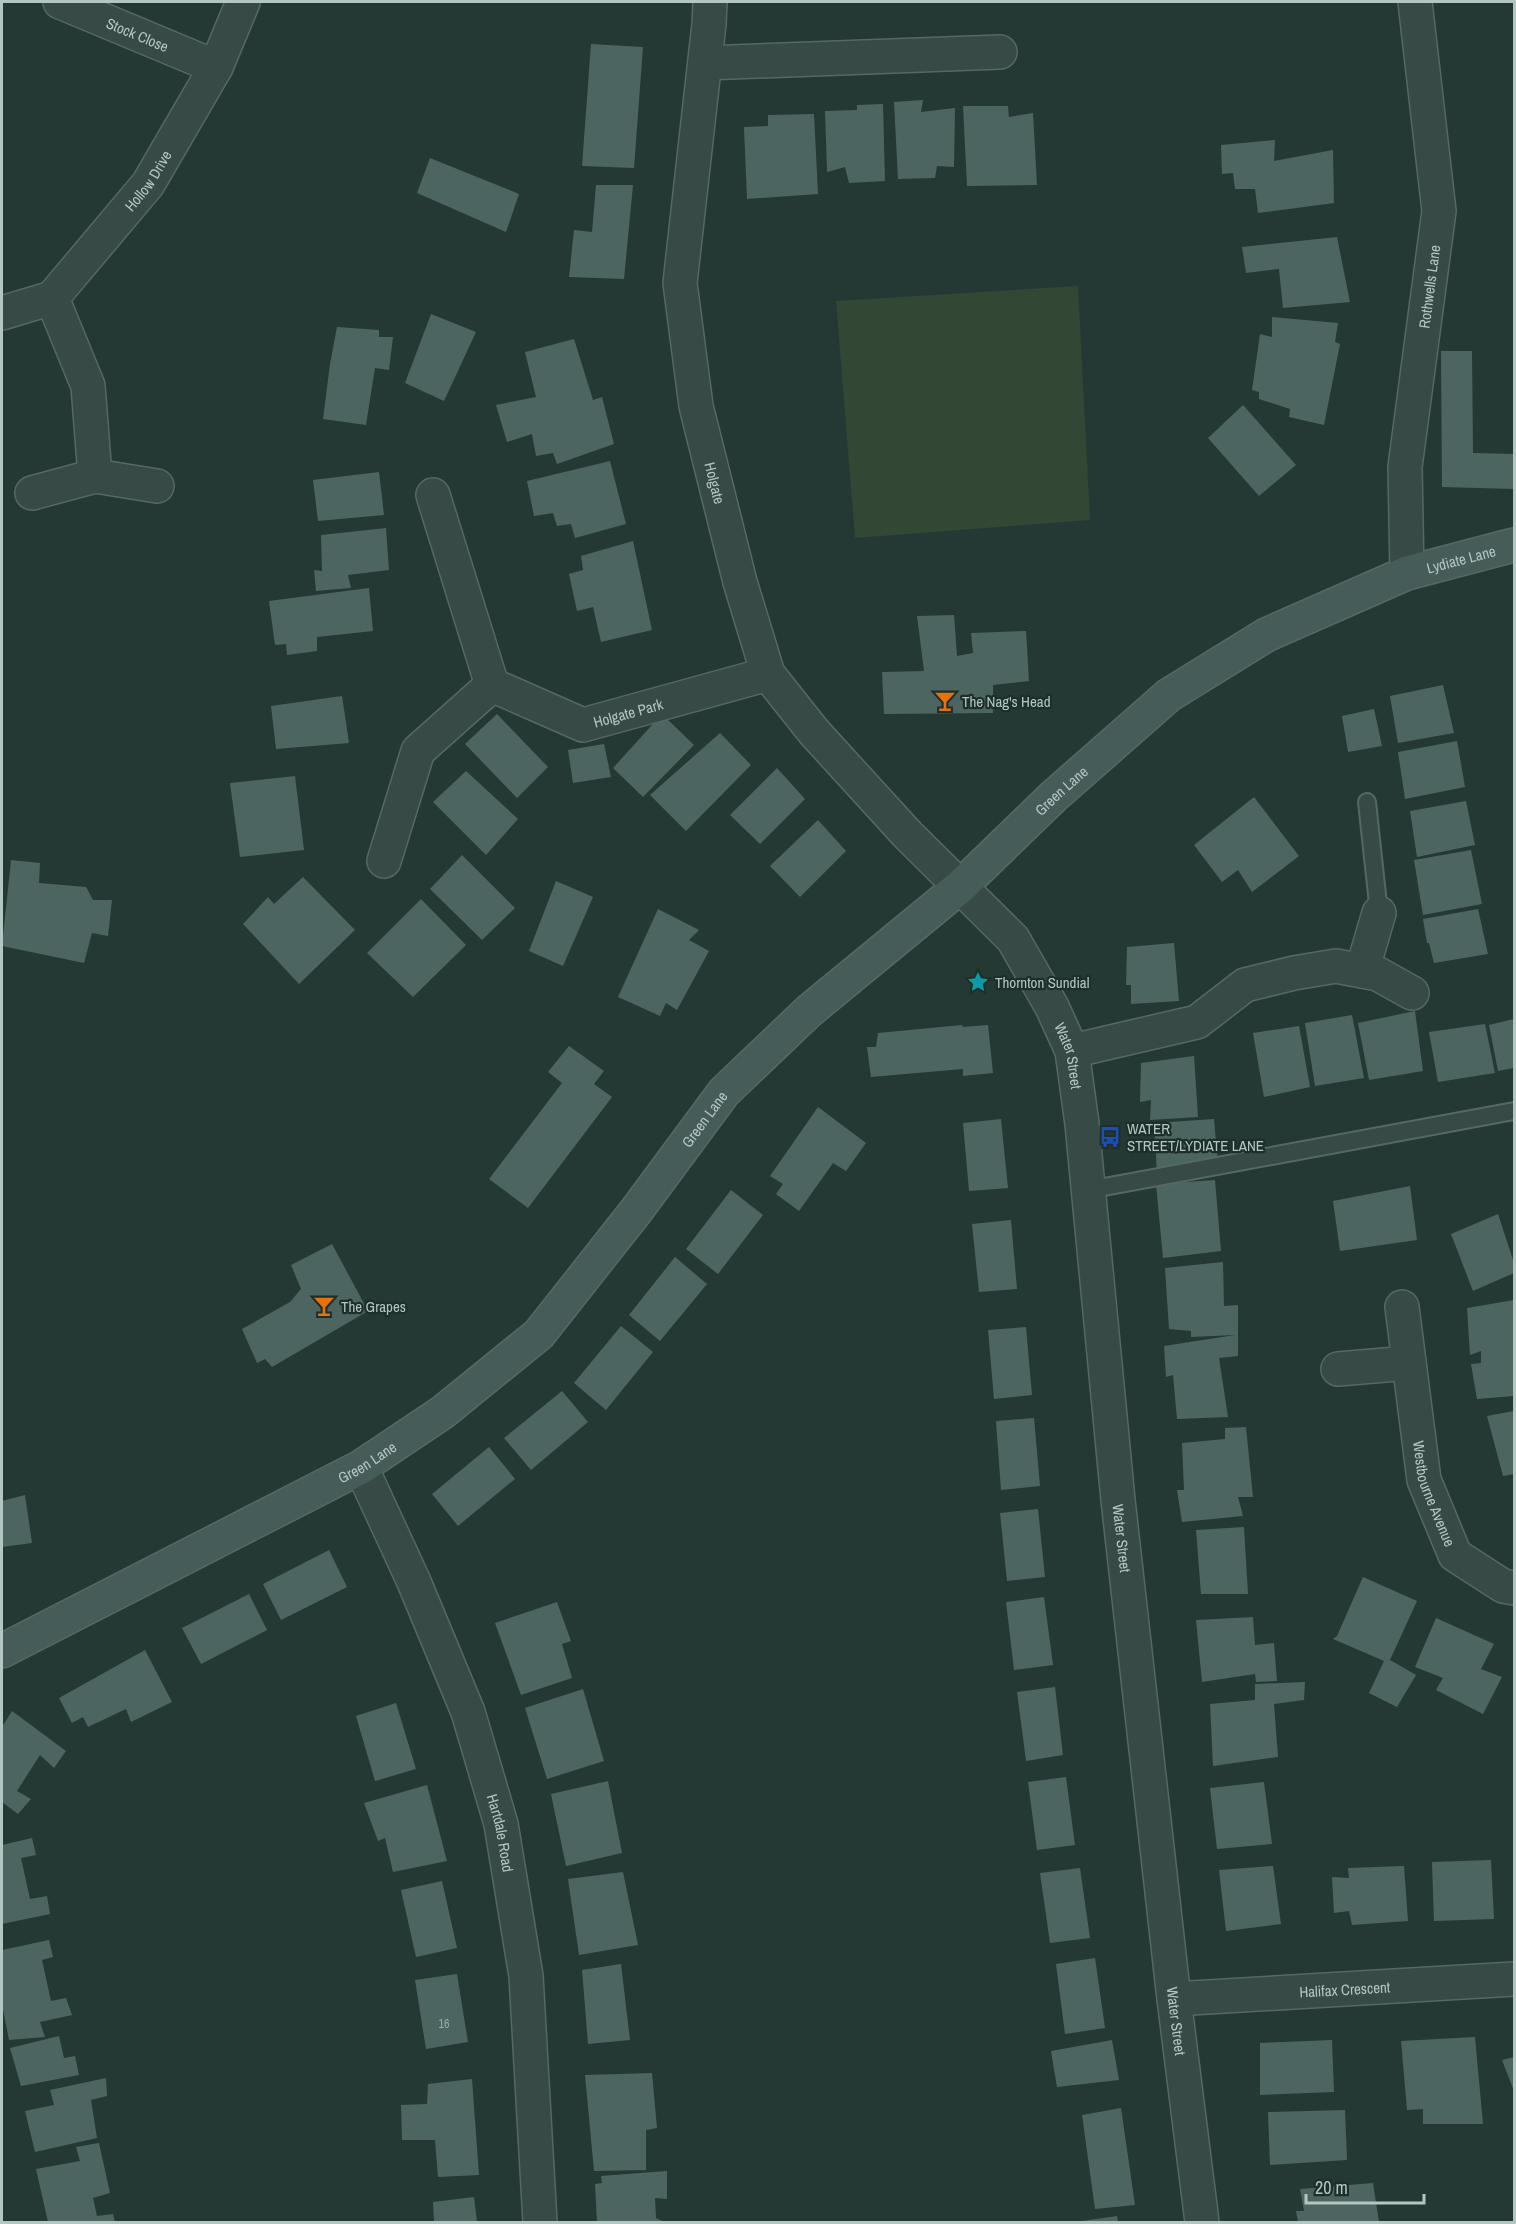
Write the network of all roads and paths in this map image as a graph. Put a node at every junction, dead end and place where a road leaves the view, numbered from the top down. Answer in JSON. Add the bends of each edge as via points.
{"nodes":[{"id":1,"x":60,"y":2,"type":"edge"},
{"id":2,"x":243,"y":2,"type":"edge"},
{"id":3,"x":710,"y":2,"type":"edge"},
{"id":4,"x":1415,"y":2,"type":"edge"},
{"id":5,"x":1000,"y":52,"type":"dead end"},
{"id":6,"x":705,"y":63,"type":"junction"},
{"id":7,"x":216,"y":67,"type":"junction"},
{"id":8,"x":52,"y":298,"type":"junction"},
{"id":9,"x":2,"y":313,"type":"edge"},
{"id":10,"x":95,"y":476,"type":"junction"},
{"id":11,"x":157,"y":486,"type":"dead end"},
{"id":12,"x":32,"y":493,"type":"dead end"},
{"id":13,"x":433,"y":495,"type":"dead end"},
{"id":14,"x":1515,"y":544,"type":"edge"},
{"id":15,"x":1407,"y":573,"type":"junction"},
{"id":16,"x":768,"y":674,"type":"junction"},
{"id":17,"x":492,"y":685,"type":"junction"},
{"id":18,"x":1367,"y":802,"type":"dead end"},
{"id":19,"x":384,"y":861,"type":"dead end"},
{"id":20,"x":961,"y":886,"type":"junction"},
{"id":21,"x":1378,"y":913,"type":"joint"},
{"id":22,"x":1362,"y":971,"type":"junction"},
{"id":23,"x":1412,"y":993,"type":"dead end"},
{"id":24,"x":1072,"y":1050,"type":"junction"},
{"id":25,"x":1515,"y":1111,"type":"edge"},
{"id":26,"x":1088,"y":1190,"type":"junction"},
{"id":27,"x":1402,"y":1307,"type":"dead end"},
{"id":28,"x":1409,"y":1363,"type":"junction"},
{"id":29,"x":1338,"y":1369,"type":"dead end"},
{"id":30,"x":361,"y":1467,"type":"junction"},
{"id":31,"x":1515,"y":1588,"type":"edge"},
{"id":32,"x":2,"y":1651,"type":"edge"},
{"id":33,"x":1515,"y":1979,"type":"edge"},
{"id":34,"x":1174,"y":1999,"type":"junction"},
{"id":35,"x":540,"y":2223,"type":"edge"},
{"id":36,"x":1202,"y":2223,"type":"edge"}],
"edges":[{"from":1,"to":7,"type":"street","name":"Stock Close"},
{"from":2,"to":7,"type":"street","name":"Hollow Drive"},
{"from":3,"to":6,"type":"street","name":"Holgate"},
{"from":4,"to":15,"type":"street","name":"Rothwells Lane","via":[[1439,212],[1405,467]]},
{"from":5,"to":6,"type":"street"},
{"from":6,"to":16,"type":"street","name":"Holgate","via":[[680,283],[696,406],[740,582]]},
{"from":7,"to":8,"type":"street","name":"Hollow Drive","via":[[148,184]]},
{"from":8,"to":9,"type":"street"},
{"from":8,"to":10,"type":"street","via":[[88,386]]},
{"from":10,"to":11,"type":"street"},
{"from":10,"to":12,"type":"street"},
{"from":13,"to":17,"type":"street"},
{"from":14,"to":15,"type":"main road","name":"Lydiate Lane"},
{"from":15,"to":20,"type":"main road","name":"Green Lane","via":[[1266,635],[1169,695],[1054,796]]},
{"from":16,"to":17,"type":"street","name":"Holgate Park","via":[[583,725]]},
{"from":16,"to":20,"type":"street","name":"Holgate","via":[[814,732],[908,835]]},
{"from":17,"to":19,"type":"street","via":[[418,751]]},
{"from":18,"to":21,"type":"lane"},
{"from":20,"to":24,"type":"street","name":"Water Street","via":[[1013,939]]},
{"from":20,"to":30,"type":"main road","name":"Green Lane","via":[[809,1011],[724,1092],[636,1212],[538,1334],[443,1412]]},
{"from":21,"to":22,"type":"street"},
{"from":22,"to":23,"type":"street","via":[[1378,974]]},
{"from":22,"to":24,"type":"street","via":[[1336,966],[1245,985],[1197,1022]]},
{"from":24,"to":26,"type":"street","name":"Water Street"},
{"from":25,"to":26,"type":"lane"},
{"from":26,"to":34,"type":"street","name":"Water Street"},
{"from":27,"to":28,"type":"street","name":"Westbourne Avenue"},
{"from":28,"to":29,"type":"street"},
{"from":28,"to":31,"type":"street","name":"Westbourne Avenue","via":[[1424,1480],[1455,1555],[1503,1586]]},
{"from":30,"to":32,"type":"main road","name":"Green Lane"},
{"from":30,"to":35,"type":"street","name":"Hartdale Road","via":[[468,1712],[501,1824],[525,1976]]},
{"from":33,"to":34,"type":"street","name":"Halifax Crescent"},
{"from":34,"to":36,"type":"street","name":"Water Street"}]}
